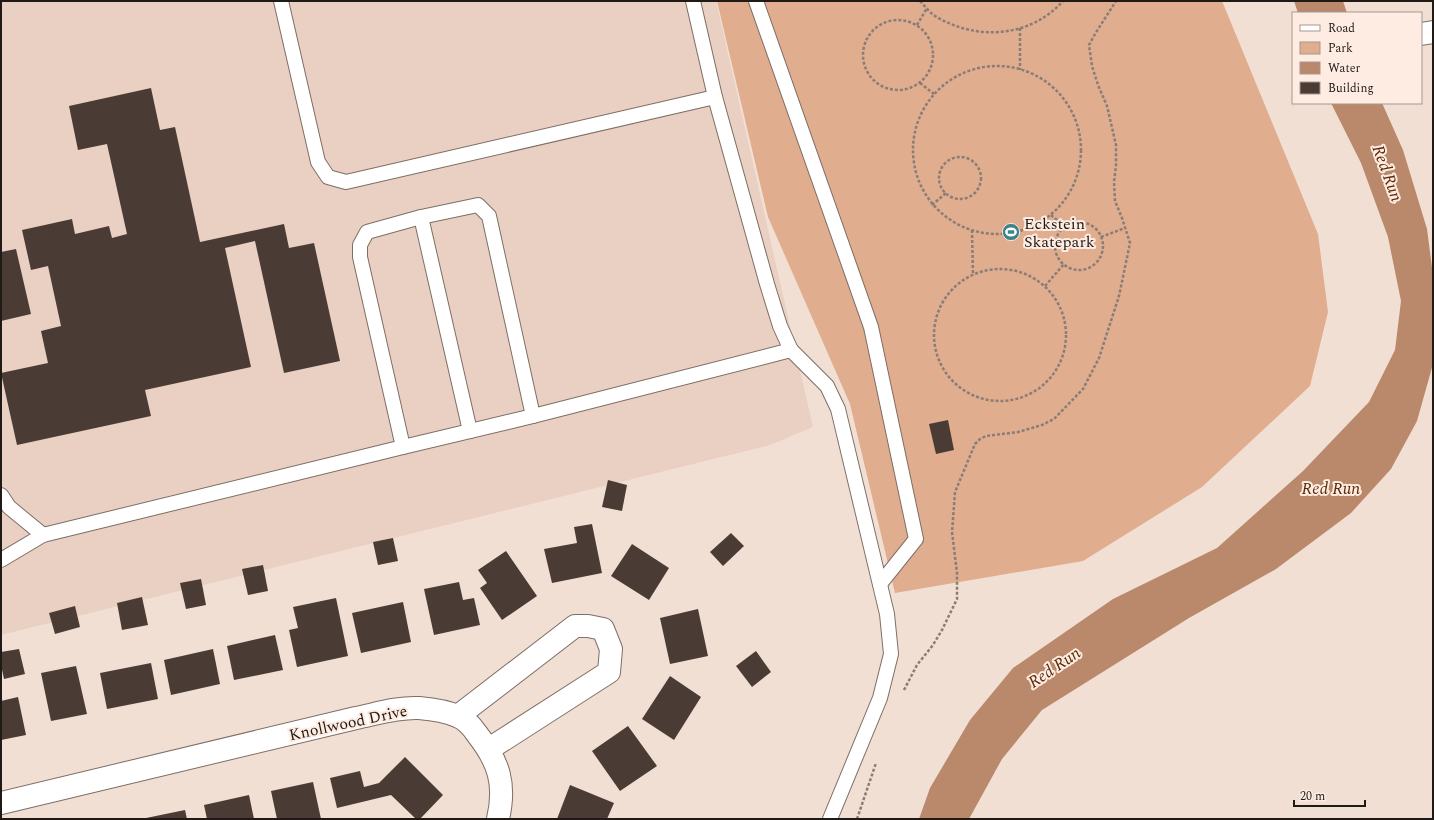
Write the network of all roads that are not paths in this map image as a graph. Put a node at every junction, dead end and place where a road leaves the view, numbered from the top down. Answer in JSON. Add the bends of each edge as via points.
{"nodes":[{"id":1,"x":281,"y":1,"type":"edge"},
{"id":2,"x":693,"y":1,"type":"edge"},
{"id":3,"x":756,"y":1,"type":"edge"},
{"id":4,"x":1433,"y":32,"type":"edge"},
{"id":5,"x":1422,"y":34,"type":"edge"},
{"id":6,"x":715,"y":97,"type":"junction"},
{"id":7,"x":421,"y":218,"type":"junction"},
{"id":8,"x":792,"y":350,"type":"junction"},
{"id":9,"x":533,"y":416,"type":"junction"},
{"id":10,"x":470,"y":431,"type":"junction"},
{"id":11,"x":403,"y":447,"type":"junction"},
{"id":12,"x":1,"y":495,"type":"edge"},
{"id":13,"x":43,"y":535,"type":"junction"},
{"id":14,"x":1,"y":560,"type":"edge"},
{"id":15,"x":880,"y":584,"type":"junction"},
{"id":16,"x":458,"y":716,"type":"junction"},
{"id":17,"x":489,"y":749,"type":"junction"},
{"id":18,"x":1,"y":803,"type":"edge"},
{"id":19,"x":498,"y":819,"type":"edge"},
{"id":20,"x":830,"y":819,"type":"edge"}],
"edges":[{"from":1,"to":6,"type":"lane","via":[[318,162],[328,177],[346,182]]},
{"from":2,"to":6,"type":"lane"},
{"from":3,"to":15,"type":"lane","via":[[871,327],[916,539]]},
{"from":4,"to":5,"type":"street"},
{"from":6,"to":8,"type":"lane","via":[[766,284],[780,326]]},
{"from":7,"to":9,"type":"lane","via":[[478,205],[489,216]]},
{"from":7,"to":10,"type":"lane"},
{"from":7,"to":11,"type":"lane","via":[[367,232],[360,245],[360,257]]},
{"from":8,"to":9,"type":"lane"},
{"from":8,"to":15,"type":"lane","via":[[827,386],[838,409]]},
{"from":9,"to":10,"type":"lane"},
{"from":10,"to":11,"type":"lane"},
{"from":11,"to":13,"type":"lane"},
{"from":12,"to":13,"type":"lane","via":[[9,507]]},
{"from":13,"to":14,"type":"lane"},
{"from":15,"to":20,"type":"lane","via":[[887,614],[890,654],[880,698]]},
{"from":16,"to":17,"type":"street","via":[[474,729]]},
{"from":16,"to":17,"type":"street","via":[[576,626],[603,629],[611,649],[609,672]]},
{"from":16,"to":18,"type":"street","name":"Knollwood Drive","via":[[419,708],[399,709]]},
{"from":17,"to":19,"type":"street","via":[[496,762],[501,782]]}]}
